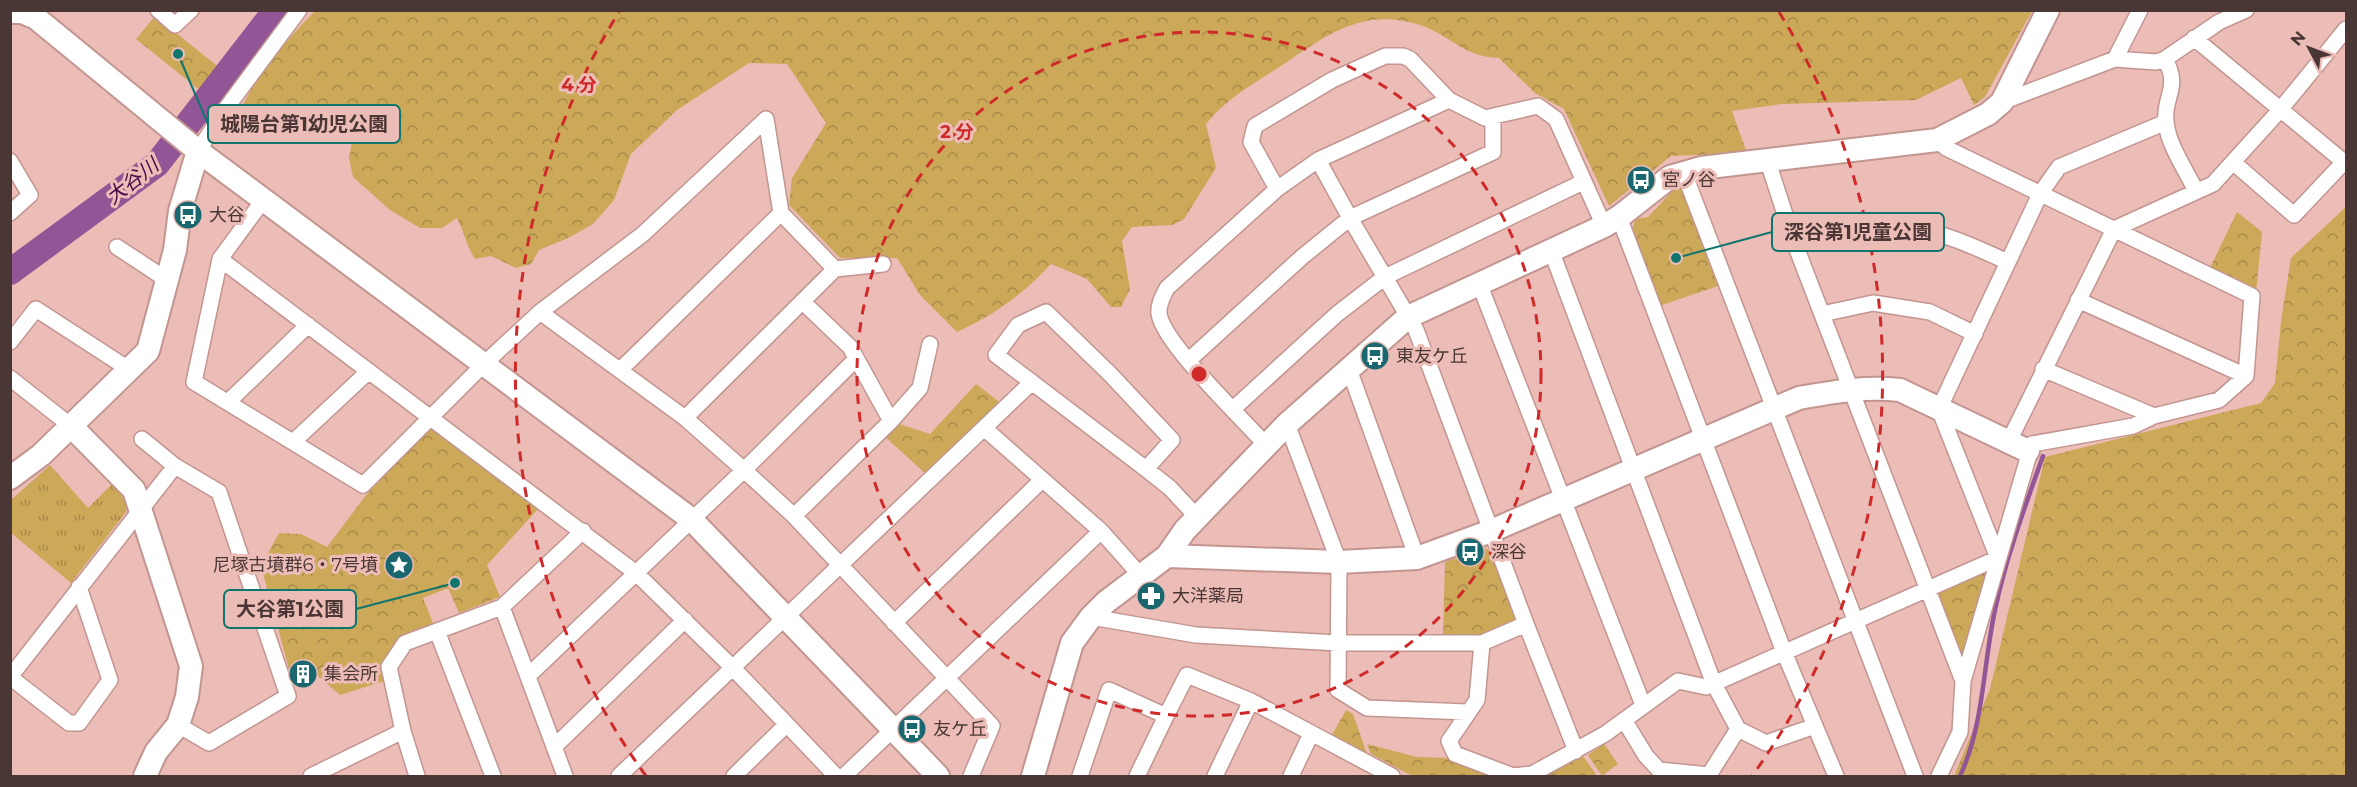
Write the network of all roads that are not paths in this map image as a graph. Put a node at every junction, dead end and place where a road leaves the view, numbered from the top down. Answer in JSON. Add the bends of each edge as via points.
{"nodes":[{"id":1,"x":158,"y":10,"type":"edge"},
{"id":2,"x":191,"y":10,"type":"edge"},
{"id":3,"x":299,"y":10,"type":"edge"},
{"id":4,"x":2048,"y":10,"type":"edge"},
{"id":5,"x":2140,"y":10,"type":"edge"},
{"id":6,"x":2246,"y":10,"type":"edge"},
{"id":7,"x":19,"y":11,"type":"edge"},
{"id":8,"x":2222,"y":16,"type":"edge"},
{"id":9,"x":2346,"y":29,"type":"edge"},
{"id":10,"x":2194,"y":38,"type":"junction"},
{"id":11,"x":2115,"y":59,"type":"junction"},
{"id":12,"x":2165,"y":59,"type":"junction"},
{"id":13,"x":1449,"y":100,"type":"junction"},
{"id":14,"x":2001,"y":102,"type":"junction"},
{"id":15,"x":2280,"y":110,"type":"junction"},
{"id":16,"x":1493,"y":117,"type":"junction"},
{"id":17,"x":2166,"y":122,"type":"junction"},
{"id":18,"x":1937,"y":140,"type":"junction"},
{"id":19,"x":187,"y":141,"type":"junction"},
{"id":20,"x":1318,"y":160,"type":"junction"},
{"id":21,"x":10,"y":161,"type":"edge"},
{"id":22,"x":1768,"y":162,"type":"junction"},
{"id":23,"x":2234,"y":163,"type":"junction"},
{"id":24,"x":1684,"y":173,"type":"junction"},
{"id":25,"x":1583,"y":182,"type":"junction"},
{"id":26,"x":1277,"y":189,"type":"junction"},
{"id":27,"x":2196,"y":191,"type":"junction"},
{"id":28,"x":2040,"y":194,"type":"junction"},
{"id":29,"x":264,"y":199,"type":"junction"},
{"id":30,"x":10,"y":213,"type":"edge"},
{"id":31,"x":781,"y":213,"type":"junction"},
{"id":32,"x":1350,"y":218,"type":"junction"},
{"id":33,"x":1612,"y":221,"type":"junction"},
{"id":34,"x":2114,"y":229,"type":"junction"},
{"id":35,"x":1793,"y":238,"type":"junction"},
{"id":36,"x":117,"y":247,"type":"dead end"},
{"id":37,"x":1551,"y":250,"type":"junction"},
{"id":38,"x":220,"y":259,"type":"junction"},
{"id":39,"x":2008,"y":262,"type":"junction"},
{"id":40,"x":884,"y":264,"type":"dead end"},
{"id":41,"x":836,"y":269,"type":"junction"},
{"id":42,"x":1385,"y":277,"type":"junction"},
{"id":43,"x":167,"y":280,"type":"junction"},
{"id":44,"x":1479,"y":283,"type":"junction"},
{"id":45,"x":2078,"y":300,"type":"junction"},
{"id":46,"x":804,"y":303,"type":"junction"},
{"id":47,"x":540,"y":312,"type":"junction"},
{"id":48,"x":1822,"y":314,"type":"junction"},
{"id":49,"x":1408,"y":317,"type":"junction"},
{"id":50,"x":308,"y":325,"type":"junction"},
{"id":51,"x":1975,"y":334,"type":"junction"},
{"id":52,"x":10,"y":342,"type":"edge"},
{"id":53,"x":930,"y":344,"type":"dead end"},
{"id":54,"x":855,"y":360,"type":"junction"},
{"id":55,"x":1189,"y":360,"type":"junction"},
{"id":56,"x":485,"y":363,"type":"junction"},
{"id":57,"x":1349,"y":369,"type":"junction"},
{"id":58,"x":2043,"y":369,"type":"junction"},
{"id":59,"x":130,"y":370,"type":"junction"},
{"id":60,"x":620,"y":370,"type":"junction"},
{"id":61,"x":369,"y":371,"type":"junction"},
{"id":62,"x":2246,"y":376,"type":"junction"},
{"id":63,"x":10,"y":378,"type":"edge"},
{"id":64,"x":1032,"y":382,"type":"junction"},
{"id":65,"x":1852,"y":389,"type":"junction"},
{"id":66,"x":228,"y":402,"type":"junction"},
{"id":67,"x":1774,"y":408,"type":"junction"},
{"id":68,"x":1233,"y":409,"type":"junction"},
{"id":69,"x":1939,"y":409,"type":"junction"},
{"id":70,"x":2154,"y":416,"type":"junction"},
{"id":71,"x":431,"y":417,"type":"junction"},
{"id":72,"x":685,"y":418,"type":"junction"},
{"id":73,"x":891,"y":421,"type":"junction"},
{"id":74,"x":1287,"y":424,"type":"junction"},
{"id":75,"x":70,"y":426,"type":"junction"},
{"id":76,"x":984,"y":428,"type":"junction"},
{"id":77,"x":1703,"y":438,"type":"junction"},
{"id":78,"x":142,"y":439,"type":"dead end"},
{"id":79,"x":293,"y":442,"type":"junction"},
{"id":80,"x":1265,"y":444,"type":"junction"},
{"id":81,"x":2018,"y":446,"type":"junction"},
{"id":82,"x":175,"y":466,"type":"junction"},
{"id":83,"x":1146,"y":469,"type":"junction"},
{"id":84,"x":1633,"y":469,"type":"junction"},
{"id":85,"x":14,"y":470,"type":"edge"},
{"id":86,"x":744,"y":470,"type":"junction"},
{"id":87,"x":1042,"y":480,"type":"junction"},
{"id":88,"x":1562,"y":500,"type":"junction"},
{"id":89,"x":139,"y":509,"type":"junction"},
{"id":90,"x":794,"y":516,"type":"junction"},
{"id":91,"x":1197,"y":517,"type":"junction"},
{"id":92,"x":691,"y":519,"type":"junction"},
{"id":93,"x":583,"y":531,"type":"junction"},
{"id":94,"x":1101,"y":531,"type":"junction"},
{"id":95,"x":1491,"y":531,"type":"junction"},
{"id":96,"x":1167,"y":556,"type":"junction"},
{"id":97,"x":1417,"y":558,"type":"junction"},
{"id":98,"x":1998,"y":558,"type":"junction"},
{"id":99,"x":1340,"y":562,"type":"junction"},
{"id":100,"x":840,"y":567,"type":"junction"},
{"id":101,"x":636,"y":573,"type":"junction"},
{"id":102,"x":1140,"y":575,"type":"junction"},
{"id":103,"x":79,"y":587,"type":"junction"},
{"id":104,"x":1928,"y":589,"type":"junction"},
{"id":105,"x":502,"y":607,"type":"junction"},
{"id":106,"x":1091,"y":617,"type":"junction"},
{"id":107,"x":785,"y":618,"type":"junction"},
{"id":108,"x":685,"y":620,"type":"junction"},
{"id":109,"x":1855,"y":621,"type":"junction"},
{"id":110,"x":894,"y":623,"type":"junction"},
{"id":111,"x":1526,"y":624,"type":"junction"},
{"id":112,"x":437,"y":631,"type":"junction"},
{"id":113,"x":1339,"y":643,"type":"junction"},
{"id":114,"x":1482,"y":643,"type":"junction"},
{"id":115,"x":1784,"y":652,"type":"junction"},
{"id":116,"x":734,"y":669,"type":"junction"},
{"id":117,"x":528,"y":676,"type":"junction"},
{"id":118,"x":10,"y":677,"type":"edge"},
{"id":119,"x":947,"y":678,"type":"junction"},
{"id":120,"x":1963,"y":681,"type":"junction"},
{"id":121,"x":1714,"y":684,"type":"junction"},
{"id":122,"x":1251,"y":701,"type":"junction"},
{"id":123,"x":1643,"y":705,"type":"junction"},
{"id":124,"x":1467,"y":712,"type":"junction"},
{"id":125,"x":1166,"y":716,"type":"junction"},
{"id":126,"x":1624,"y":720,"type":"junction"},
{"id":127,"x":178,"y":725,"type":"junction"},
{"id":128,"x":785,"y":726,"type":"junction"},
{"id":129,"x":1815,"y":726,"type":"junction"},
{"id":130,"x":1738,"y":729,"type":"junction"},
{"id":131,"x":893,"y":730,"type":"junction"},
{"id":132,"x":403,"y":731,"type":"junction"},
{"id":133,"x":1311,"y":734,"type":"junction"},
{"id":134,"x":554,"y":747,"type":"junction"},
{"id":135,"x":1576,"y":751,"type":"junction"},
{"id":136,"x":1363,"y":770,"type":"edge"},
{"id":137,"x":145,"y":777,"type":"edge"},
{"id":138,"x":311,"y":777,"type":"edge"},
{"id":139,"x":417,"y":777,"type":"edge"},
{"id":140,"x":493,"y":777,"type":"edge"},
{"id":141,"x":566,"y":777,"type":"edge"},
{"id":142,"x":619,"y":777,"type":"edge"},
{"id":143,"x":734,"y":777,"type":"edge"},
{"id":144,"x":836,"y":777,"type":"edge"},
{"id":145,"x":844,"y":777,"type":"edge"},
{"id":146,"x":938,"y":777,"type":"edge"},
{"id":147,"x":971,"y":777,"type":"edge"},
{"id":148,"x":1033,"y":777,"type":"edge"},
{"id":149,"x":1080,"y":777,"type":"edge"},
{"id":150,"x":1137,"y":777,"type":"edge"},
{"id":151,"x":1215,"y":777,"type":"edge"},
{"id":152,"x":1291,"y":777,"type":"edge"},
{"id":153,"x":1392,"y":777,"type":"edge"},
{"id":154,"x":1836,"y":777,"type":"edge"},
{"id":155,"x":1915,"y":777,"type":"edge"},
{"id":156,"x":1939,"y":777,"type":"edge"}],
"edges":[{"from":1,"to":2,"type":"street","via":[[175,25]]},
{"from":3,"to":19,"type":"street","via":[[227,107]]},
{"from":4,"to":14,"type":"street"},
{"from":5,"to":11,"type":"street"},
{"from":6,"to":8,"type":"street"},
{"from":7,"to":19,"type":"street","via":[[36,18]]},
{"from":8,"to":10,"type":"street"},
{"from":9,"to":15,"type":"street"},
{"from":10,"to":12,"type":"street"},
{"from":10,"to":15,"type":"street"},
{"from":11,"to":12,"type":"street"},
{"from":11,"to":14,"type":"street"},
{"from":12,"to":17,"type":"street","via":[[2173,74]]},
{"from":13,"to":16,"type":"street","via":[[1485,118]]},
{"from":13,"to":20,"type":"street"},
{"from":13,"to":26,"type":"street","via":[[1416,64],[1403,56],[1377,59],[1332,80],[1255,126],[1251,142]]},
{"from":14,"to":18,"type":"street","via":[[1988,114]]},
{"from":15,"to":23,"type":"street"},
{"from":15,"to":23,"type":"street","via":[[2344,162],[2294,215]]},
{"from":16,"to":25,"type":"street","via":[[1538,106],[1556,119]]},
{"from":16,"to":32,"type":"street","via":[[1493,152]]},
{"from":17,"to":27,"type":"street"},
{"from":17,"to":28,"type":"street","via":[[2060,167]]},
{"from":18,"to":22,"type":"street"},
{"from":18,"to":28,"type":"street"},
{"from":19,"to":29,"type":"street"},
{"from":19,"to":43,"type":"street","via":[[175,250]]},
{"from":20,"to":26,"type":"street"},
{"from":20,"to":32,"type":"street"},
{"from":21,"to":30,"type":"street","via":[[30,195]]},
{"from":22,"to":24,"type":"street"},
{"from":22,"to":35,"type":"street"},
{"from":23,"to":27,"type":"street","via":[[2213,184]]},
{"from":24,"to":33,"type":"street","via":[[1670,177]]},
{"from":24,"to":67,"type":"street"},
{"from":25,"to":33,"type":"street"},
{"from":25,"to":42,"type":"street"},
{"from":26,"to":55,"type":"street","via":[[1167,288],[1161,299],[1158,310],[1164,329]]},
{"from":27,"to":34,"type":"street"},
{"from":28,"to":34,"type":"street"},
{"from":28,"to":39,"type":"street"},
{"from":29,"to":38,"type":"street"},
{"from":29,"to":56,"type":"street"},
{"from":31,"to":41,"type":"street"},
{"from":31,"to":47,"type":"street","via":[[766,119],[643,234]]},
{"from":31,"to":60,"type":"street"},
{"from":32,"to":42,"type":"street"},
{"from":32,"to":55,"type":"street"},
{"from":33,"to":37,"type":"street"},
{"from":33,"to":77,"type":"street"},
{"from":34,"to":45,"type":"street"},
{"from":34,"to":62,"type":"street","via":[[2252,296]]},
{"from":35,"to":39,"type":"street","via":[[1914,229],[1964,243]]},
{"from":35,"to":48,"type":"street"},
{"from":36,"to":43,"type":"street"},
{"from":37,"to":44,"type":"street"},
{"from":37,"to":84,"type":"street"},
{"from":38,"to":50,"type":"street"},
{"from":38,"to":66,"type":"street","via":[[194,382]]},
{"from":39,"to":51,"type":"street"},
{"from":40,"to":41,"type":"street"},
{"from":41,"to":46,"type":"street"},
{"from":42,"to":49,"type":"street"},
{"from":42,"to":68,"type":"street","via":[[1337,314]]},
{"from":43,"to":59,"type":"street","via":[[148,351]]},
{"from":44,"to":49,"type":"street"},
{"from":44,"to":88,"type":"street"},
{"from":45,"to":58,"type":"street"},
{"from":45,"to":62,"type":"street"},
{"from":46,"to":54,"type":"street","via":[[850,347]]},
{"from":46,"to":72,"type":"street"},
{"from":47,"to":56,"type":"street"},
{"from":47,"to":60,"type":"street"},
{"from":48,"to":51,"type":"street","via":[[1873,303],[1930,312]]},
{"from":48,"to":65,"type":"street"},
{"from":49,"to":57,"type":"street"},
{"from":49,"to":95,"type":"street"},
{"from":50,"to":61,"type":"street"},
{"from":50,"to":66,"type":"street"},
{"from":51,"to":69,"type":"street"},
{"from":52,"to":59,"type":"street","via":[[36,309]]},
{"from":53,"to":73,"type":"street","via":[[920,388]]},
{"from":54,"to":73,"type":"street"},
{"from":54,"to":86,"type":"street"},
{"from":55,"to":68,"type":"street"},
{"from":56,"to":71,"type":"street"},
{"from":56,"to":92,"type":"street"},
{"from":57,"to":74,"type":"street"},
{"from":57,"to":97,"type":"street"},
{"from":58,"to":70,"type":"street"},
{"from":58,"to":81,"type":"street"},
{"from":59,"to":75,"type":"street"},
{"from":60,"to":72,"type":"street"},
{"from":61,"to":71,"type":"street"},
{"from":61,"to":79,"type":"street"},
{"from":62,"to":70,"type":"street","via":[[2219,400]]},
{"from":63,"to":75,"type":"street"},
{"from":64,"to":76,"type":"street"},
{"from":64,"to":83,"type":"street"},
{"from":64,"to":83,"type":"street","via":[[996,355],[1018,325],[1046,312],[1172,440]]},
{"from":65,"to":67,"type":"street","via":[[1799,398]]},
{"from":65,"to":69,"type":"street","via":[[1899,390]]},
{"from":65,"to":104,"type":"street"},
{"from":66,"to":79,"type":"street"},
{"from":67,"to":77,"type":"street"},
{"from":67,"to":109,"type":"street"},
{"from":68,"to":80,"type":"street"},
{"from":69,"to":81,"type":"street"},
{"from":69,"to":98,"type":"street"},
{"from":70,"to":81,"type":"street","via":[[2133,426]]},
{"from":71,"to":79,"type":"street","via":[[363,485]]},
{"from":71,"to":93,"type":"street"},
{"from":72,"to":86,"type":"street"},
{"from":73,"to":90,"type":"street"},
{"from":74,"to":80,"type":"street"},
{"from":74,"to":99,"type":"street"},
{"from":75,"to":85,"type":"street"},
{"from":75,"to":89,"type":"street","via":[[134,489]]},
{"from":76,"to":87,"type":"street"},
{"from":76,"to":100,"type":"street"},
{"from":77,"to":84,"type":"street"},
{"from":77,"to":115,"type":"street"},
{"from":78,"to":82,"type":"street"},
{"from":80,"to":91,"type":"street"},
{"from":81,"to":98,"type":"street"},
{"from":82,"to":89,"type":"street"},
{"from":82,"to":127,"type":"street","via":[[219,492],[288,696],[209,743]]},
{"from":83,"to":91,"type":"street"},
{"from":84,"to":88,"type":"street"},
{"from":84,"to":121,"type":"street"},
{"from":86,"to":90,"type":"street"},
{"from":86,"to":92,"type":"street"},
{"from":87,"to":94,"type":"street"},
{"from":87,"to":110,"type":"street"},
{"from":88,"to":95,"type":"street"},
{"from":88,"to":123,"type":"street"},
{"from":89,"to":103,"type":"street"},
{"from":89,"to":127,"type":"street","via":[[191,666]]},
{"from":90,"to":100,"type":"street"},
{"from":91,"to":96,"type":"street"},
{"from":92,"to":101,"type":"street"},
{"from":92,"to":107,"type":"street"},
{"from":93,"to":101,"type":"street"},
{"from":93,"to":105,"type":"street"},
{"from":94,"to":102,"type":"street"},
{"from":94,"to":119,"type":"street"},
{"from":95,"to":97,"type":"street"},
{"from":95,"to":111,"type":"street"},
{"from":96,"to":99,"type":"street"},
{"from":96,"to":102,"type":"street"},
{"from":97,"to":99,"type":"street"},
{"from":98,"to":104,"type":"street"},
{"from":98,"to":120,"type":"street"},
{"from":99,"to":113,"type":"street"},
{"from":100,"to":107,"type":"street"},
{"from":100,"to":110,"type":"street"},
{"from":101,"to":108,"type":"street"},
{"from":101,"to":117,"type":"street"},
{"from":102,"to":106,"type":"street"},
{"from":103,"to":118,"type":"street"},
{"from":103,"to":118,"type":"street","via":[[111,680],[79,723],[69,723]]},
{"from":104,"to":109,"type":"street"},
{"from":104,"to":120,"type":"street"},
{"from":105,"to":112,"type":"street"},
{"from":105,"to":117,"type":"street"},
{"from":106,"to":113,"type":"street","via":[[1196,635]]},
{"from":106,"to":148,"type":"street","via":[[1072,643]]},
{"from":107,"to":116,"type":"street"},
{"from":107,"to":131,"type":"street"},
{"from":108,"to":116,"type":"street"},
{"from":108,"to":134,"type":"street"},
{"from":109,"to":115,"type":"street"},
{"from":109,"to":155,"type":"street"},
{"from":110,"to":119,"type":"street"},
{"from":111,"to":114,"type":"street"},
{"from":111,"to":135,"type":"street"},
{"from":112,"to":132,"type":"street","via":[[405,643],[388,667]]},
{"from":112,"to":140,"type":"street"},
{"from":113,"to":114,"type":"street"},
{"from":113,"to":124,"type":"street","via":[[1338,690],[1367,708]]},
{"from":114,"to":124,"type":"street","via":[[1477,700]]},
{"from":115,"to":121,"type":"street"},
{"from":115,"to":129,"type":"street"},
{"from":116,"to":128,"type":"street"},
{"from":116,"to":142,"type":"street"},
{"from":117,"to":134,"type":"street"},
{"from":119,"to":131,"type":"street"},
{"from":119,"to":147,"type":"street","via":[[992,726]]},
{"from":120,"to":156,"type":"street","via":[[1960,732]]},
{"from":121,"to":123,"type":"street","via":[[1706,687],[1678,681]]},
{"from":121,"to":130,"type":"street"},
{"from":122,"to":125,"type":"street","via":[[1187,675]]},
{"from":122,"to":133,"type":"street"},
{"from":122,"to":151,"type":"street"},
{"from":123,"to":126,"type":"street"},
{"from":124,"to":135,"type":"street","via":[[1449,741],[1455,754],[1513,776],[1532,774]]},
{"from":125,"to":149,"type":"street","via":[[1109,690]]},
{"from":125,"to":150,"type":"street"},
{"from":126,"to":130,"type":"street","via":[[1659,770],[1709,775]]},
{"from":126,"to":135,"type":"street"},
{"from":127,"to":137,"type":"street","via":[[156,752]]},
{"from":128,"to":143,"type":"street"},
{"from":128,"to":144,"type":"street"},
{"from":129,"to":130,"type":"street","via":[[1766,743]]},
{"from":129,"to":154,"type":"street"},
{"from":131,"to":145,"type":"street"},
{"from":131,"to":146,"type":"street"},
{"from":132,"to":138,"type":"street"},
{"from":132,"to":139,"type":"street"},
{"from":133,"to":136,"type":"street"},
{"from":133,"to":152,"type":"street"},
{"from":134,"to":141,"type":"street"},
{"from":136,"to":153,"type":"street"}]}
